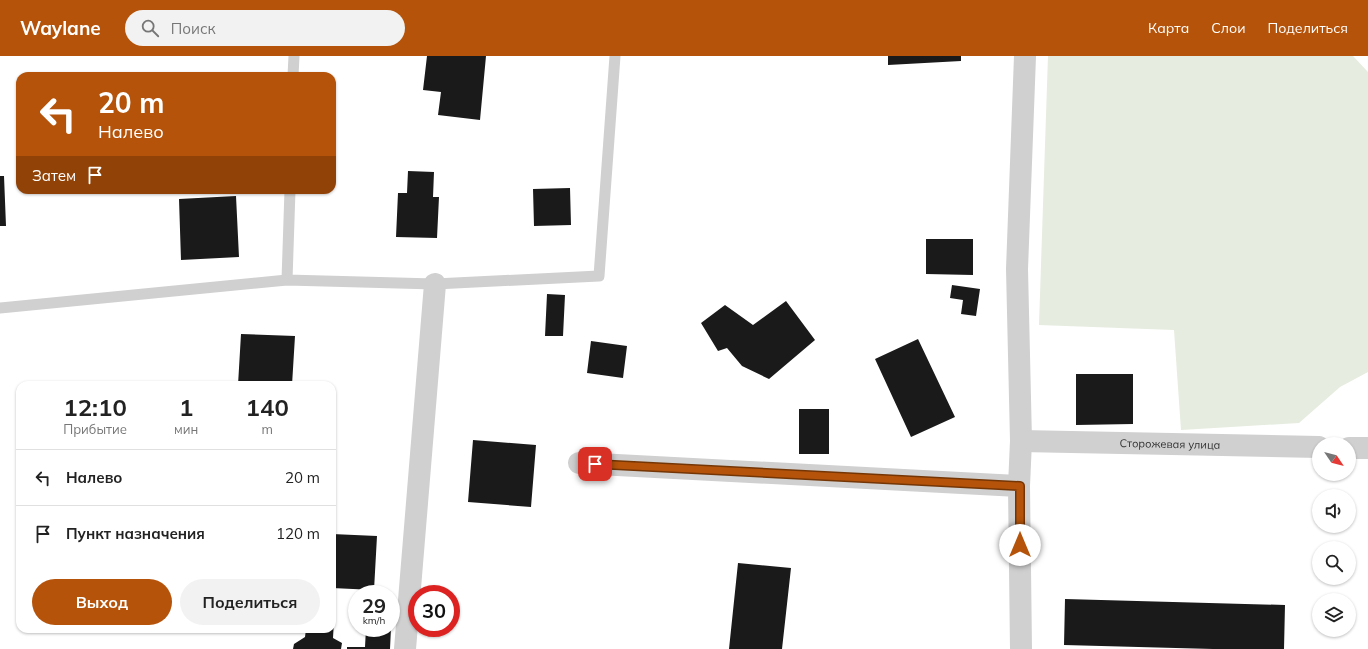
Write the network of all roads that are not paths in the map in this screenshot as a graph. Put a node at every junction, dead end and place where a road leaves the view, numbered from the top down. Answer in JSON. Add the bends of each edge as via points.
{"nodes":[{"id":1,"x":294,"y":56,"type":"edge"},
{"id":2,"x":615,"y":56,"type":"edge"},
{"id":3,"x":1025,"y":56,"type":"edge"},
{"id":4,"x":293,"y":72,"type":"edge"},
{"id":5,"x":290,"y":194,"type":"edge"},
{"id":6,"x":286,"y":280,"type":"junction"},
{"id":7,"x":435,"y":284,"type":"junction"},
{"id":8,"x":0,"y":308,"type":"edge"},
{"id":9,"x":1021,"y":441,"type":"junction"},
{"id":10,"x":1312,"y":448,"type":"edge"},
{"id":11,"x":1356,"y":448,"type":"edge"},
{"id":12,"x":1368,"y":448,"type":"edge"},
{"id":13,"x":579,"y":463,"type":"dead end"},
{"id":14,"x":1020,"y":486,"type":"junction"},
{"id":15,"x":405,"y":649,"type":"edge"},
{"id":16,"x":1021,"y":649,"type":"edge"}],
"edges":[{"from":1,"to":4,"type":"lane"},
{"from":2,"to":7,"type":"lane","via":[[599,276]]},
{"from":3,"to":9,"type":"street","via":[[1017,269]]},
{"from":5,"to":6,"type":"lane"},
{"from":6,"to":7,"type":"lane"},
{"from":6,"to":8,"type":"lane"},
{"from":7,"to":15,"type":"street"},
{"from":9,"to":10,"type":"street","name":"Сторожевая улица"},
{"from":9,"to":14,"type":"street"},
{"from":11,"to":12,"type":"street"},
{"from":13,"to":14,"type":"street"},
{"from":14,"to":16,"type":"street"}]}
